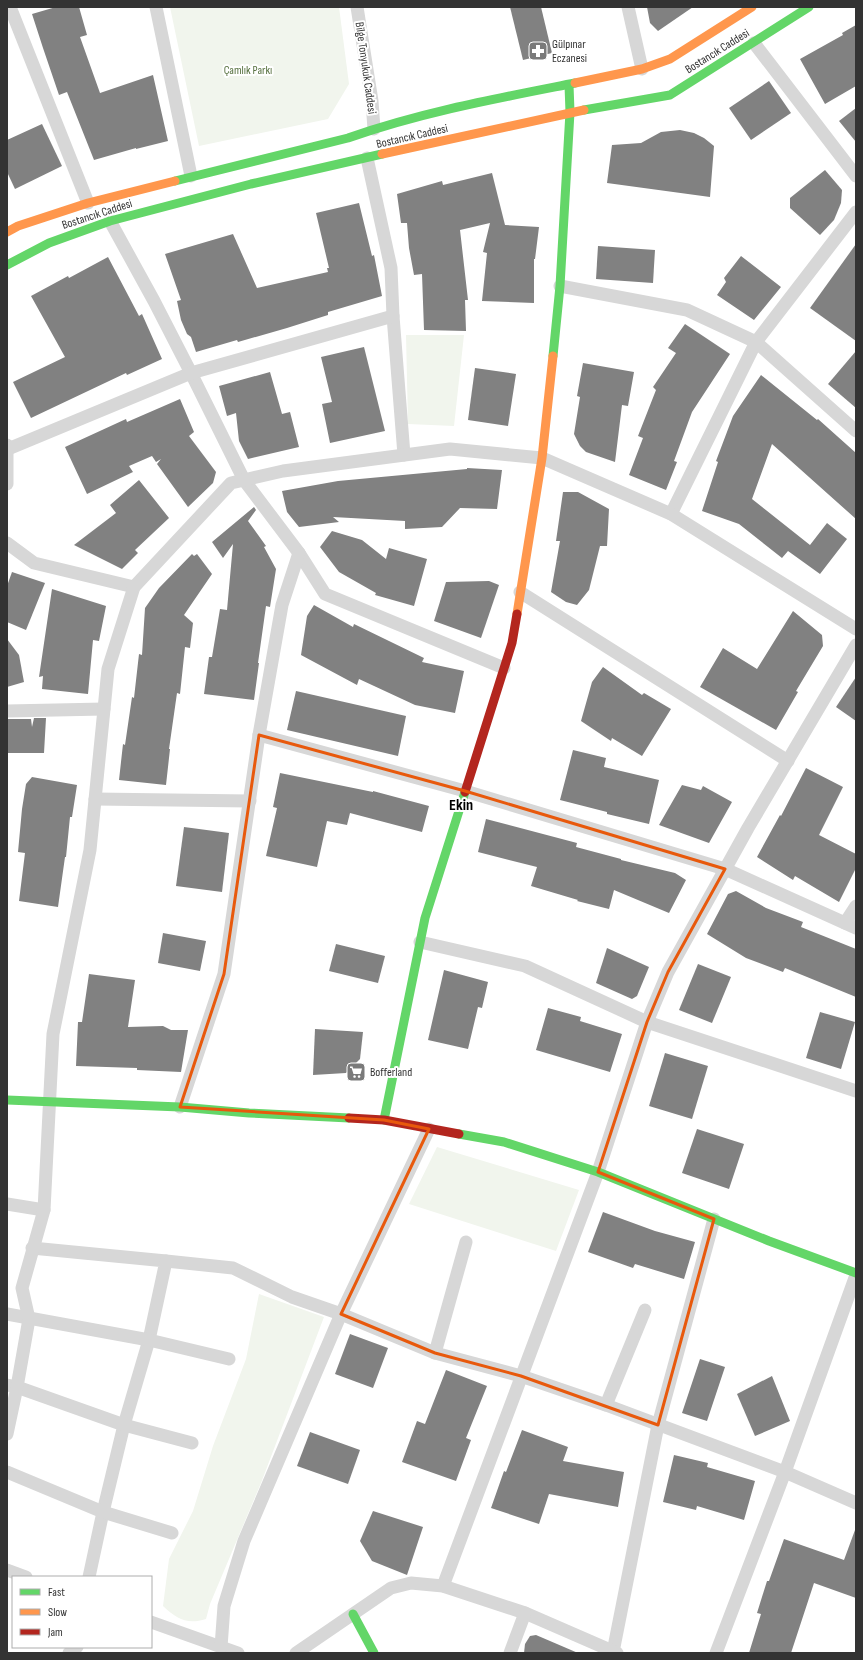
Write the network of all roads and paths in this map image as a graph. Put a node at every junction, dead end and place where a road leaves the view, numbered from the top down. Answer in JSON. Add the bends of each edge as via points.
{"nodes":[{"id":1,"x":10,"y":7,"type":"edge"},
{"id":2,"x":156,"y":7,"type":"edge"},
{"id":3,"x":357,"y":7,"type":"edge"},
{"id":4,"x":628,"y":7,"type":"edge"},
{"id":5,"x":752,"y":7,"type":"edge"},
{"id":6,"x":809,"y":7,"type":"edge"},
{"id":7,"x":754,"y":43,"type":"junction"},
{"id":8,"x":642,"y":69,"type":"junction"},
{"id":9,"x":569,"y":85,"type":"junction"},
{"id":10,"x":570,"y":112,"type":"junction"},
{"id":11,"x":374,"y":129,"type":"junction"},
{"id":12,"x":367,"y":158,"type":"junction"},
{"id":13,"x":191,"y":176,"type":"junction"},
{"id":14,"x":856,"y":176,"type":"edge"},
{"id":15,"x":88,"y":203,"type":"junction"},
{"id":16,"x":856,"y":212,"type":"edge"},
{"id":17,"x":110,"y":221,"type":"junction"},
{"id":18,"x":7,"y":232,"type":"edge"},
{"id":19,"x":7,"y":265,"type":"edge"},
{"id":20,"x":560,"y":286,"type":"junction"},
{"id":21,"x":393,"y":316,"type":"junction"},
{"id":22,"x":756,"y":342,"type":"junction"},
{"id":23,"x":191,"y":373,"type":"junction"},
{"id":24,"x":856,"y":431,"type":"edge"},
{"id":25,"x":8,"y":447,"type":"edge"},
{"id":26,"x":404,"y":455,"type":"junction"},
{"id":27,"x":542,"y":458,"type":"junction"},
{"id":28,"x":244,"y":480,"type":"junction"},
{"id":29,"x":7,"y":484,"type":"edge"},
{"id":30,"x":671,"y":514,"type":"junction"},
{"id":31,"x":7,"y":543,"type":"edge"},
{"id":32,"x":299,"y":553,"type":"junction"},
{"id":33,"x":134,"y":587,"type":"junction"},
{"id":34,"x":520,"y":592,"type":"junction"},
{"id":35,"x":856,"y":629,"type":"edge"},
{"id":36,"x":856,"y":645,"type":"edge"},
{"id":37,"x":504,"y":668,"type":"junction"},
{"id":38,"x":104,"y":709,"type":"junction"},
{"id":39,"x":7,"y":711,"type":"edge"},
{"id":40,"x":259,"y":736,"type":"junction"},
{"id":41,"x":788,"y":761,"type":"junction"},
{"id":42,"x":465,"y":791,"type":"junction"},
{"id":43,"x":95,"y":799,"type":"junction"},
{"id":44,"x":250,"y":801,"type":"junction"},
{"id":45,"x":725,"y":870,"type":"junction"},
{"id":46,"x":856,"y":906,"type":"edge"},
{"id":47,"x":851,"y":925,"type":"edge"},
{"id":48,"x":420,"y":942,"type":"junction"},
{"id":49,"x":647,"y":1022,"type":"junction"},
{"id":50,"x":856,"y":1091,"type":"edge"},
{"id":51,"x":7,"y":1100,"type":"edge"},
{"id":52,"x":49,"y":1101,"type":"junction"},
{"id":53,"x":180,"y":1107,"type":"junction"},
{"id":54,"x":384,"y":1120,"type":"junction"},
{"id":55,"x":429,"y":1129,"type":"junction"},
{"id":56,"x":598,"y":1172,"type":"junction"},
{"id":57,"x":7,"y":1204,"type":"edge"},
{"id":58,"x":44,"y":1210,"type":"junction"},
{"id":59,"x":714,"y":1219,"type":"junction"},
{"id":60,"x":466,"y":1242,"type":"dead end"},
{"id":61,"x":32,"y":1248,"type":"junction"},
{"id":62,"x":166,"y":1261,"type":"junction"},
{"id":63,"x":856,"y":1274,"type":"edge"},
{"id":64,"x":645,"y":1310,"type":"dead end"},
{"id":65,"x":7,"y":1314,"type":"edge"},
{"id":66,"x":341,"y":1314,"type":"junction"},
{"id":67,"x":29,"y":1319,"type":"junction"},
{"id":68,"x":150,"y":1340,"type":"junction"},
{"id":69,"x":435,"y":1353,"type":"junction"},
{"id":70,"x":228,"y":1359,"type":"dead end"},
{"id":71,"x":520,"y":1376,"type":"junction"},
{"id":72,"x":12,"y":1386,"type":"edge"},
{"id":73,"x":606,"y":1405,"type":"junction"},
{"id":74,"x":124,"y":1425,"type":"junction"},
{"id":75,"x":658,"y":1425,"type":"junction"},
{"id":76,"x":7,"y":1434,"type":"edge"},
{"id":77,"x":192,"y":1443,"type":"dead end"},
{"id":78,"x":7,"y":1472,"type":"edge"},
{"id":79,"x":785,"y":1472,"type":"junction"},
{"id":80,"x":856,"y":1502,"type":"edge"},
{"id":81,"x":103,"y":1512,"type":"junction"},
{"id":82,"x":172,"y":1533,"type":"dead end"},
{"id":83,"x":7,"y":1570,"type":"edge"},
{"id":84,"x":23,"y":1576,"type":"edge"},
{"id":85,"x":89,"y":1576,"type":"edge"},
{"id":86,"x":443,"y":1586,"type":"junction"},
{"id":87,"x":525,"y":1613,"type":"junction"},
{"id":88,"x":353,"y":1614,"type":"junction"},
{"id":89,"x":152,"y":1622,"type":"edge"},
{"id":90,"x":221,"y":1647,"type":"junction"},
{"id":91,"x":615,"y":1652,"type":"edge"},
{"id":92,"x":238,"y":1653,"type":"edge"},
{"id":93,"x":296,"y":1653,"type":"edge"},
{"id":94,"x":374,"y":1653,"type":"edge"},
{"id":95,"x":510,"y":1653,"type":"edge"},
{"id":96,"x":716,"y":1653,"type":"edge"}],
"edges":[{"from":1,"to":15,"type":"street"},
{"from":2,"to":13,"type":"street"},
{"from":3,"to":11,"type":"street","name":"Bilge Tonyukuk Caddesi"},
{"from":4,"to":8,"type":"street"},
{"from":5,"to":8,"type":"street","name":"Bostancık Caddesi","via":[[670,59]]},
{"from":6,"to":7,"type":"street","name":"Bostancık Caddesi"},
{"from":7,"to":10,"type":"street","name":"Bostancık Caddesi","via":[[670,95]]},
{"from":7,"to":14,"type":"street"},
{"from":8,"to":9,"type":"street","name":"Bostancık Caddesi"},
{"from":9,"to":10,"type":"street"},
{"from":9,"to":11,"type":"street","name":"Bostancık Caddesi","via":[[470,104]]},
{"from":10,"to":12,"type":"street","name":"Bostancık Caddesi"},
{"from":10,"to":20,"type":"street"},
{"from":11,"to":13,"type":"street","name":"Bostancık Caddesi","via":[[340,140]]},
{"from":12,"to":17,"type":"street","name":"Bostancık Caddesi","via":[[251,184]]},
{"from":12,"to":21,"type":"street","via":[[391,268]]},
{"from":13,"to":15,"type":"street","name":"Bostancık Caddesi"},
{"from":15,"to":18,"type":"street","name":"Bostancık Caddesi"},
{"from":16,"to":22,"type":"street"},
{"from":17,"to":19,"type":"street","name":"Bostancık Caddesi","via":[[49,243]]},
{"from":17,"to":23,"type":"street"},
{"from":20,"to":22,"type":"street","via":[[687,310]]},
{"from":20,"to":27,"type":"street"},
{"from":21,"to":23,"type":"street"},
{"from":21,"to":26,"type":"street"},
{"from":22,"to":24,"type":"street"},
{"from":22,"to":30,"type":"street"},
{"from":23,"to":25,"type":"street"},
{"from":23,"to":28,"type":"street"},
{"from":25,"to":29,"type":"street"},
{"from":26,"to":27,"type":"street","via":[[450,449]]},
{"from":26,"to":28,"type":"street","via":[[283,471]]},
{"from":27,"to":30,"type":"street"},
{"from":27,"to":34,"type":"street"},
{"from":28,"to":32,"type":"street"},
{"from":28,"to":33,"type":"street","via":[[231,484]]},
{"from":30,"to":35,"type":"street"},
{"from":31,"to":33,"type":"street","via":[[34,563]]},
{"from":32,"to":37,"type":"street","via":[[325,594]]},
{"from":32,"to":40,"type":"street","via":[[282,605]]},
{"from":33,"to":38,"type":"street","via":[[108,668]]},
{"from":34,"to":37,"type":"street","via":[[512,643]]},
{"from":34,"to":41,"type":"street"},
{"from":36,"to":41,"type":"street"},
{"from":37,"to":42,"type":"street"},
{"from":38,"to":39,"type":"street"},
{"from":38,"to":43,"type":"street"},
{"from":40,"to":42,"type":"street"},
{"from":40,"to":44,"type":"street"},
{"from":41,"to":45,"type":"street"},
{"from":42,"to":45,"type":"street"},
{"from":42,"to":48,"type":"street","via":[[425,918]]},
{"from":43,"to":44,"type":"street"},
{"from":43,"to":52,"type":"street","via":[[90,850],[53,1034]]},
{"from":44,"to":53,"type":"street","via":[[224,974]]},
{"from":45,"to":47,"type":"street"},
{"from":45,"to":49,"type":"street","via":[[668,972]]},
{"from":46,"to":47,"type":"street"},
{"from":48,"to":49,"type":"street","via":[[526,966]]},
{"from":48,"to":54,"type":"street"},
{"from":49,"to":50,"type":"street"},
{"from":49,"to":56,"type":"street"},
{"from":51,"to":52,"type":"street"},
{"from":52,"to":53,"type":"street"},
{"from":52,"to":58,"type":"street"},
{"from":53,"to":54,"type":"street"},
{"from":54,"to":55,"type":"street"},
{"from":55,"to":56,"type":"street","via":[[504,1142]]},
{"from":55,"to":66,"type":"street"},
{"from":56,"to":59,"type":"street"},
{"from":56,"to":71,"type":"street"},
{"from":57,"to":58,"type":"street"},
{"from":58,"to":61,"type":"street"},
{"from":59,"to":63,"type":"street"},
{"from":59,"to":75,"type":"street"},
{"from":60,"to":69,"type":"street"},
{"from":61,"to":62,"type":"street"},
{"from":61,"to":67,"type":"street","via":[[22,1288]]},
{"from":62,"to":66,"type":"street","via":[[234,1268],[292,1297]]},
{"from":62,"to":68,"type":"street"},
{"from":63,"to":79,"type":"street"},
{"from":64,"to":73,"type":"street"},
{"from":65,"to":67,"type":"street"},
{"from":66,"to":69,"type":"street"},
{"from":66,"to":90,"type":"street","via":[[244,1541],[224,1606]]},
{"from":67,"to":68,"type":"street"},
{"from":67,"to":72,"type":"street"},
{"from":68,"to":70,"type":"street"},
{"from":68,"to":74,"type":"street"},
{"from":69,"to":71,"type":"street"},
{"from":71,"to":73,"type":"street"},
{"from":71,"to":86,"type":"street"},
{"from":72,"to":74,"type":"street"},
{"from":72,"to":76,"type":"street"},
{"from":73,"to":75,"type":"street"},
{"from":74,"to":77,"type":"street"},
{"from":74,"to":81,"type":"street"},
{"from":75,"to":79,"type":"street"},
{"from":75,"to":91,"type":"street"},
{"from":78,"to":81,"type":"street"},
{"from":79,"to":80,"type":"street"},
{"from":79,"to":96,"type":"street"},
{"from":81,"to":82,"type":"street"},
{"from":81,"to":85,"type":"street"},
{"from":83,"to":84,"type":"street"},
{"from":86,"to":87,"type":"street"},
{"from":86,"to":88,"type":"street","via":[[411,1584],[391,1588]]},
{"from":87,"to":91,"type":"street"},
{"from":87,"to":95,"type":"street"},
{"from":88,"to":93,"type":"street"},
{"from":88,"to":94,"type":"street"},
{"from":89,"to":90,"type":"street"},
{"from":90,"to":92,"type":"street"}]}
